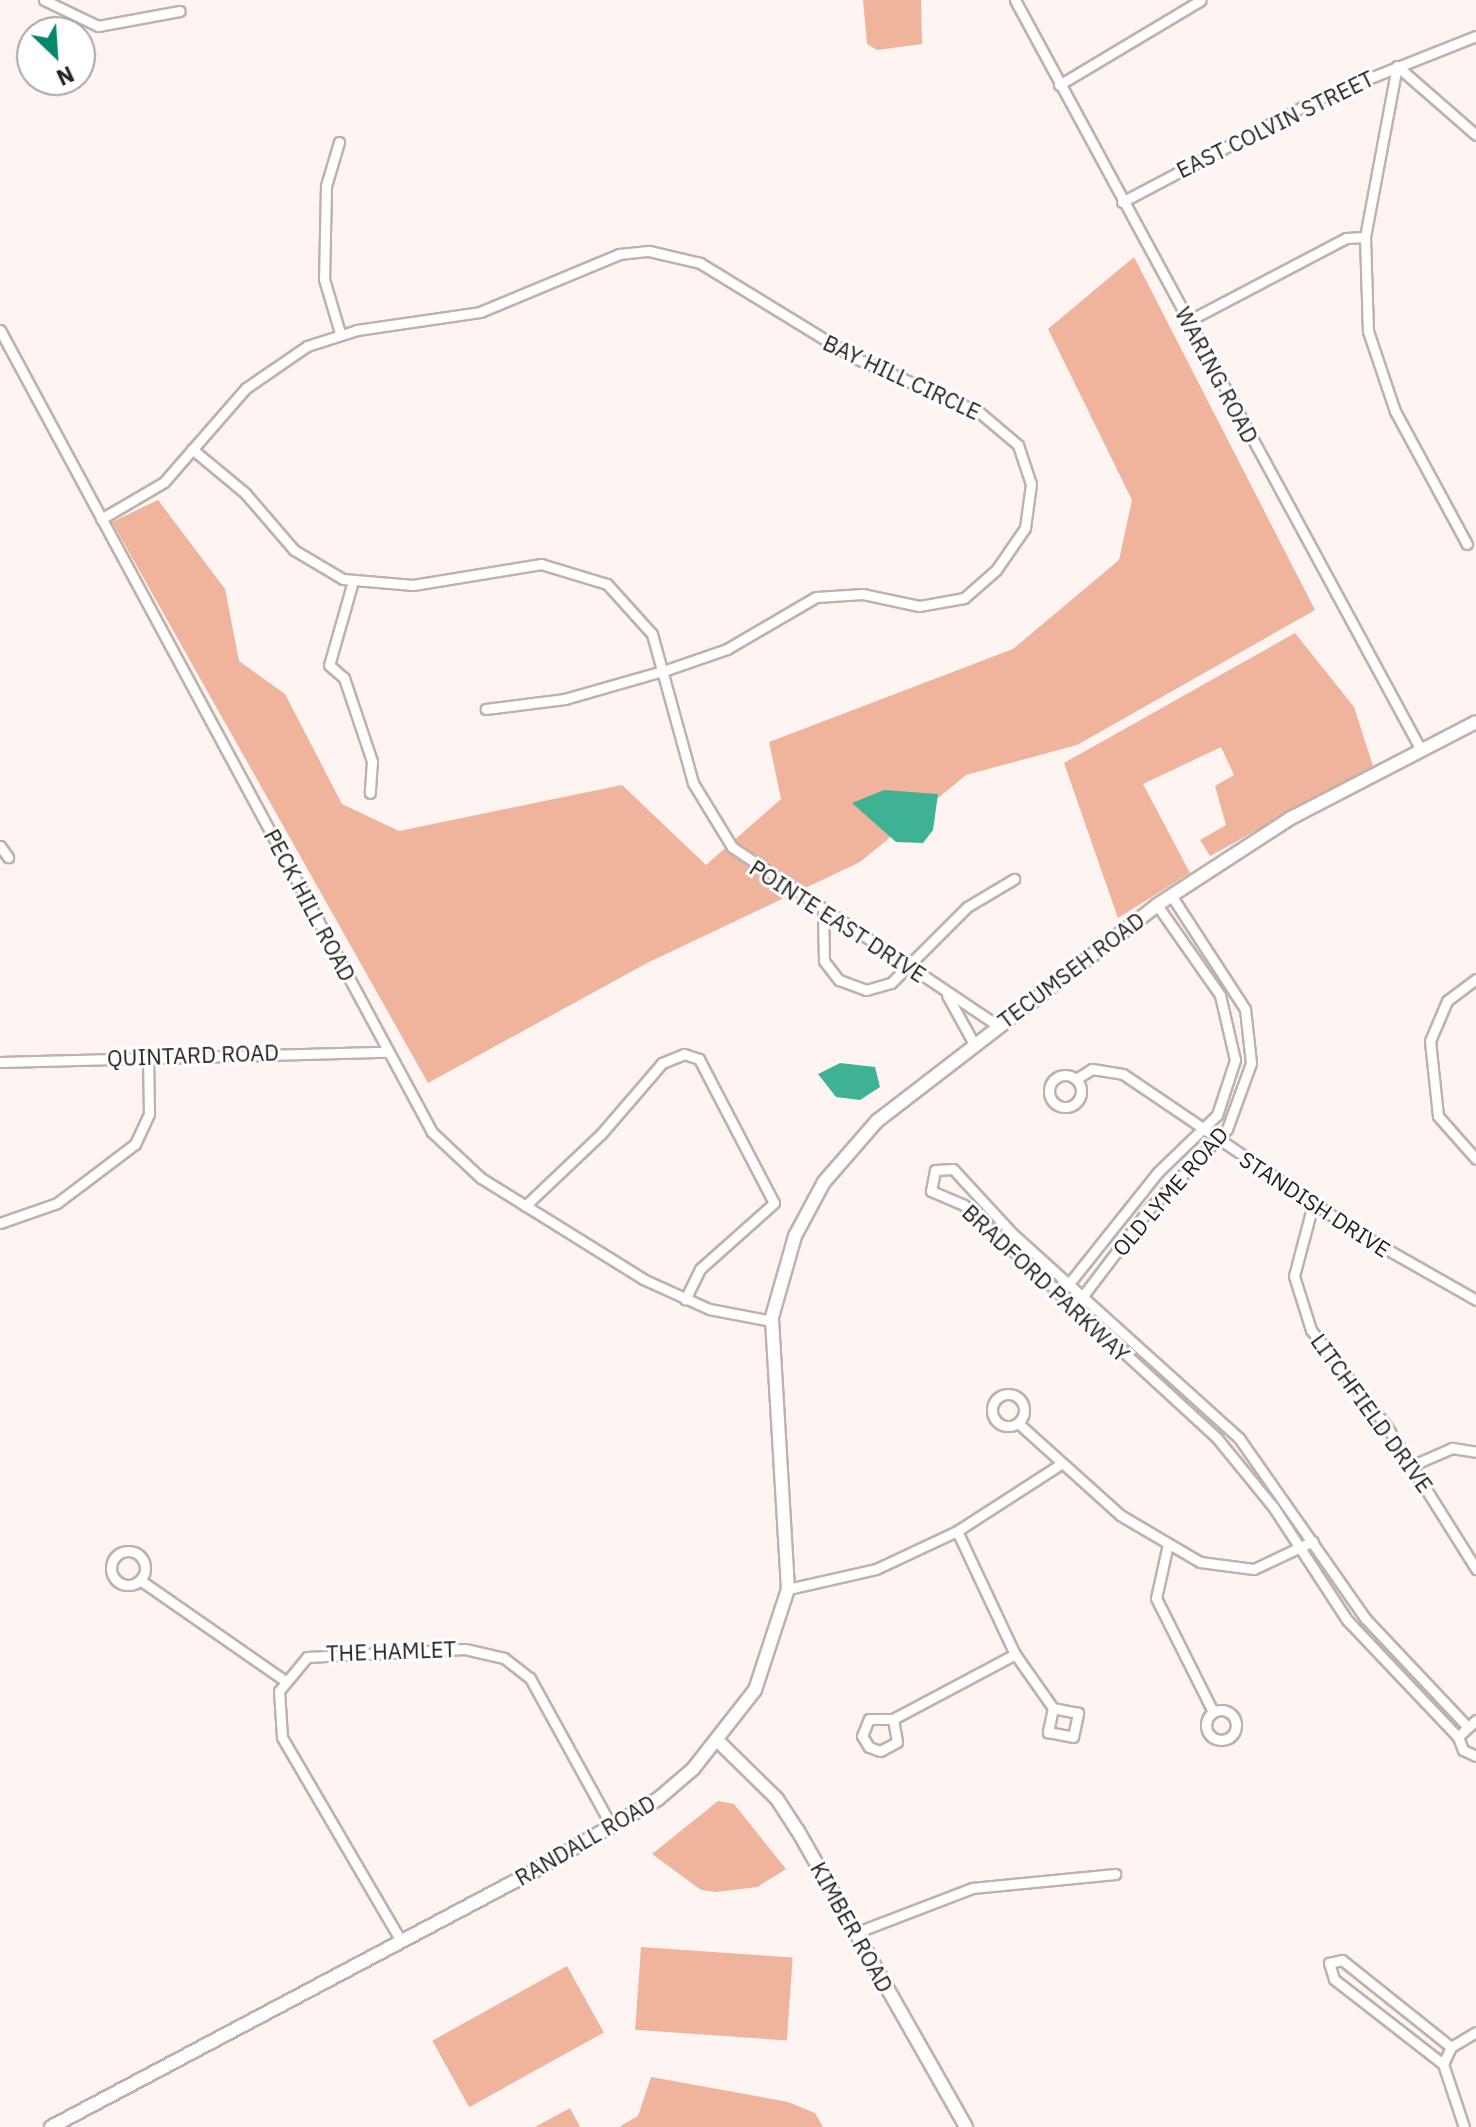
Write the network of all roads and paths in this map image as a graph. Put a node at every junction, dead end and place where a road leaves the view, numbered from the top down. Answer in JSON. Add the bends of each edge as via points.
{"nodes":[{"id":1,"x":44,"y":0,"type":"edge"},
{"id":2,"x":1015,"y":0,"type":"edge"},
{"id":3,"x":1201,"y":0,"type":"edge"},
{"id":4,"x":180,"y":11,"type":"dead end"},
{"id":5,"x":1476,"y":36,"type":"edge"},
{"id":6,"x":1397,"y":66,"type":"junction"},
{"id":7,"x":1059,"y":85,"type":"junction"},
{"id":8,"x":1476,"y":135,"type":"edge"},
{"id":9,"x":339,"y":142,"type":"dead end"},
{"id":10,"x":1122,"y":202,"type":"junction"},
{"id":11,"x":1365,"y":237,"type":"junction"},
{"id":12,"x":1188,"y":321,"type":"junction"},
{"id":13,"x":0,"y":330,"type":"edge"},
{"id":14,"x":340,"y":333,"type":"junction"},
{"id":15,"x":192,"y":449,"type":"junction"},
{"id":16,"x":101,"y":519,"type":"junction"},
{"id":17,"x":1467,"y":544,"type":"dead end"},
{"id":18,"x":353,"y":581,"type":"junction"},
{"id":19,"x":666,"y":670,"type":"junction"},
{"id":20,"x":486,"y":709,"type":"dead end"},
{"id":21,"x":1476,"y":722,"type":"edge"},
{"id":22,"x":1421,"y":750,"type":"junction"},
{"id":23,"x":370,"y":793,"type":"dead end"},
{"id":24,"x":0,"y":846,"type":"edge"},
{"id":25,"x":8,"y":857,"type":"dead end"},
{"id":26,"x":1014,"y":879,"type":"dead end"},
{"id":27,"x":1171,"y":895,"type":"junction"},
{"id":28,"x":1157,"y":905,"type":"junction"},
{"id":29,"x":823,"y":913,"type":"junction"},
{"id":30,"x":907,"y":966,"type":"junction"},
{"id":31,"x":1476,"y":979,"type":"edge"},
{"id":32,"x":947,"y":995,"type":"junction"},
{"id":33,"x":998,"y":1026,"type":"junction"},
{"id":34,"x":974,"y":1044,"type":"junction"},
{"id":35,"x":387,"y":1052,"type":"junction"},
{"id":36,"x":148,"y":1057,"type":"junction"},
{"id":37,"x":0,"y":1062,"type":"edge"},
{"id":38,"x":1076,"y":1079,"type":"dead end"},
{"id":39,"x":1205,"y":1130,"type":"junction"},
{"id":40,"x":1218,"y":1140,"type":"junction"},
{"id":41,"x":1476,"y":1159,"type":"edge"},
{"id":42,"x":1313,"y":1204,"type":"junction"},
{"id":43,"x":525,"y":1206,"type":"junction"},
{"id":44,"x":0,"y":1223,"type":"edge"},
{"id":45,"x":1068,"y":1284,"type":"junction"},
{"id":46,"x":1059,"y":1297,"type":"junction"},
{"id":47,"x":1082,"y":1297,"type":"junction"},
{"id":48,"x":685,"y":1300,"type":"junction"},
{"id":49,"x":1476,"y":1300,"type":"edge"},
{"id":50,"x":1073,"y":1309,"type":"junction"},
{"id":51,"x":772,"y":1321,"type":"junction"},
{"id":52,"x":1018,"y":1423,"type":"dead end"},
{"id":53,"x":1476,"y":1452,"type":"edge"},
{"id":54,"x":1413,"y":1465,"type":"junction"},
{"id":55,"x":1058,"y":1466,"type":"junction"},
{"id":56,"x":957,"y":1531,"type":"junction"},
{"id":57,"x":1313,"y":1541,"type":"junction"},
{"id":58,"x":1168,"y":1544,"type":"junction"},
{"id":59,"x":1299,"y":1549,"type":"junction"},
{"id":60,"x":1476,"y":1569,"type":"edge"},
{"id":61,"x":140,"y":1580,"type":"dead end"},
{"id":62,"x":788,"y":1589,"type":"junction"},
{"id":63,"x":1015,"y":1654,"type":"junction"},
{"id":64,"x":284,"y":1680,"type":"junction"},
{"id":65,"x":1053,"y":1708,"type":"dead end"},
{"id":66,"x":1213,"y":1712,"type":"dead end"},
{"id":67,"x":893,"y":1719,"type":"junction"},
{"id":68,"x":1476,"y":1720,"type":"edge"},
{"id":69,"x":1465,"y":1724,"type":"junction"},
{"id":70,"x":1458,"y":1737,"type":"junction"},
{"id":71,"x":720,"y":1743,"type":"junction"},
{"id":72,"x":1476,"y":1756,"type":"edge"},
{"id":73,"x":612,"y":1827,"type":"junction"},
{"id":74,"x":1115,"y":1874,"type":"dead end"},
{"id":75,"x":855,"y":1933,"type":"junction"},
{"id":76,"x":401,"y":1941,"type":"junction"},
{"id":77,"x":1476,"y":2032,"type":"edge"},
{"id":78,"x":1451,"y":2047,"type":"junction"},
{"id":79,"x":1443,"y":2064,"type":"junction"},
{"id":80,"x":51,"y":2127,"type":"edge"},
{"id":81,"x":966,"y":2127,"type":"edge"},
{"id":82,"x":1464,"y":2127,"type":"edge"}],
"edges":[{"from":1,"to":4,"type":"street","via":[[98,26]]},
{"from":2,"to":7,"type":"street","name":"WARING ROAD"},
{"from":3,"to":7,"type":"street"},
{"from":5,"to":6,"type":"street","name":"EAST COLVIN STREET"},
{"from":6,"to":8,"type":"street"},
{"from":6,"to":10,"type":"street","name":"EAST COLVIN STREET","via":[[1284,115]]},
{"from":6,"to":11,"type":"street"},
{"from":7,"to":10,"type":"street","name":"WARING ROAD"},
{"from":9,"to":14,"type":"street","via":[[327,175],[324,279]]},
{"from":10,"to":12,"type":"street","name":"WARING ROAD"},
{"from":11,"to":12,"type":"street","via":[[1346,238]]},
{"from":11,"to":17,"type":"street","via":[[1365,310],[1377,364]]},
{"from":12,"to":22,"type":"street","name":"WARING ROAD"},
{"from":13,"to":16,"type":"street","name":"PECK HILL ROAD"},
{"from":14,"to":15,"type":"street","name":"BAY HILL CIRCLE","via":[[261,374]]},
{"from":14,"to":19,"type":"street","name":"BAY HILL CIRCLE","via":[[480,312],[619,254],[667,251],[700,263],[855,358],[979,412],[1018,445],[1031,484],[1025,528],[973,592],[919,606],[863,594],[816,597],[727,649]]},
{"from":15,"to":16,"type":"street","name":"BAY HILL CIRCLE","via":[[164,482]]},
{"from":15,"to":18,"type":"street","name":"POINTE EAST DRIVE","via":[[245,493],[294,550]]},
{"from":16,"to":35,"type":"street","name":"PECK HILL ROAD"},
{"from":18,"to":19,"type":"street","name":"POINTE EAST DRIVE","via":[[413,585],[527,564],[565,566],[626,599]]},
{"from":18,"to":23,"type":"street","via":[[329,665],[344,678],[372,761]]},
{"from":19,"to":20,"type":"street","name":"BAY HILL CIRCLE","via":[[565,699]]},
{"from":19,"to":29,"type":"street","name":"POINTE EAST DRIVE","via":[[693,783],[720,833],[751,865]]},
{"from":21,"to":22,"type":"street","name":"TECUMSEH ROAD"},
{"from":22,"to":27,"type":"street","name":"TECUMSEH ROAD","via":[[1291,818]]},
{"from":24,"to":25,"type":"street"},
{"from":26,"to":30,"type":"street","via":[[967,907]]},
{"from":27,"to":28,"type":"street","name":"TECUMSEH ROAD"},
{"from":27,"to":40,"type":"street","name":"OLD LYME ROAD","via":[[1229,977],[1250,1032],[1245,1088]]},
{"from":28,"to":33,"type":"street","name":"TECUMSEH ROAD"},
{"from":28,"to":39,"type":"street","name":"OLD LYME ROAD","via":[[1206,971],[1232,1022],[1232,1075]]},
{"from":29,"to":30,"type":"street","name":"POINTE EAST DRIVE"},
{"from":29,"to":30,"type":"street","via":[[824,961],[848,985],[884,986]]},
{"from":30,"to":32,"type":"street","name":"POINTE EAST DRIVE"},
{"from":31,"to":41,"type":"street","via":[[1447,1001],[1430,1041],[1438,1116]]},
{"from":32,"to":33,"type":"street","name":"POINTE EAST DRIVE"},
{"from":32,"to":34,"type":"street","name":"POINTE EAST DRIVE"},
{"from":33,"to":34,"type":"street","name":"TECUMSEH ROAD"},
{"from":34,"to":51,"type":"street","name":"TECUMSEH ROAD","via":[[877,1121],[824,1182],[795,1236]]},
{"from":35,"to":36,"type":"street","name":"QUINTARD ROAD"},
{"from":35,"to":43,"type":"street","name":"PECK HILL ROAD","via":[[451,1155]]},
{"from":36,"to":37,"type":"street","name":"QUINTARD ROAD"},
{"from":36,"to":44,"type":"street","via":[[149,1114],[135,1144],[57,1203]]},
{"from":38,"to":39,"type":"street","name":"STANDISH DRIVE","via":[[1092,1069],[1123,1074]]},
{"from":39,"to":40,"type":"street","name":"STANDISH DRIVE"},
{"from":39,"to":45,"type":"street","name":"OLD LYME ROAD","via":[[1158,1172]]},
{"from":40,"to":42,"type":"street","name":"STANDISH DRIVE"},
{"from":40,"to":47,"type":"street","name":"OLD LYME ROAD","via":[[1149,1209]]},
{"from":42,"to":49,"type":"street","name":"STANDISH DRIVE"},
{"from":42,"to":54,"type":"street","name":"LITCHFIELD DRIVE","via":[[1295,1258],[1301,1305],[1318,1341]]},
{"from":43,"to":48,"type":"street","name":"PECK HILL ROAD"},
{"from":43,"to":48,"type":"street","via":[[601,1134],[662,1063],[684,1054],[699,1059],[774,1203],[700,1269]]},
{"from":45,"to":46,"type":"street","name":"OLD LYME ROAD"},
{"from":45,"to":46,"type":"street","name":"BRADFORD PARKWAY","via":[[953,1169],[930,1175],[931,1191],[964,1205]]},
{"from":45,"to":47,"type":"street","name":"BRADFORD PARKWAY"},
{"from":46,"to":50,"type":"street","name":"BRADFORD PARKWAY"},
{"from":47,"to":50,"type":"street","name":"OLD LYME ROAD"},
{"from":47,"to":57,"type":"street","name":"BRADFORD PARKWAY","via":[[1239,1438]]},
{"from":48,"to":51,"type":"street","name":"PECK HILL ROAD"},
{"from":50,"to":59,"type":"street","name":"BRADFORD PARKWAY","via":[[1217,1438]]},
{"from":51,"to":62,"type":"street","name":"RANDALL ROAD"},
{"from":52,"to":55,"type":"street"},
{"from":53,"to":54,"type":"street","via":[[1452,1448]]},
{"from":54,"to":60,"type":"street","name":"LITCHFIELD DRIVE"},
{"from":55,"to":56,"type":"street"},
{"from":55,"to":58,"type":"street"},
{"from":56,"to":62,"type":"street","via":[[876,1569]]},
{"from":56,"to":63,"type":"street"},
{"from":57,"to":59,"type":"street"},
{"from":57,"to":69,"type":"street","name":"BRADFORD PARKWAY","via":[[1365,1618]]},
{"from":58,"to":59,"type":"street","via":[[1235,1570]]},
{"from":58,"to":66,"type":"street","via":[[1156,1598]]},
{"from":59,"to":70,"type":"street","name":"BRADFORD PARKWAY","via":[[1388,1669]]},
{"from":61,"to":64,"type":"street"},
{"from":62,"to":71,"type":"street","name":"RANDALL ROAD","via":[[764,1671]]},
{"from":63,"to":65,"type":"street"},
{"from":63,"to":67,"type":"street"},
{"from":64,"to":73,"type":"street","name":"THE HAMLET","via":[[324,1652],[465,1649],[504,1658],[530,1678]]},
{"from":64,"to":76,"type":"street","via":[[276,1712],[282,1737]]},
{"from":67,"to":67,"type":"street","via":[[869,1719],[862,1730],[869,1747],[892,1747],[899,1736]]},
{"from":68,"to":69,"type":"street"},
{"from":69,"to":70,"type":"street"},
{"from":70,"to":72,"type":"street","name":"BRADFORD PARKWAY","via":[[1463,1750]]},
{"from":71,"to":73,"type":"street","name":"RANDALL ROAD","via":[[658,1799]]},
{"from":71,"to":75,"type":"street","name":"KIMBER ROAD","via":[[777,1799]]},
{"from":73,"to":76,"type":"street","name":"RANDALL ROAD"},
{"from":74,"to":75,"type":"street","via":[[972,1888]]},
{"from":75,"to":81,"type":"street","name":"KIMBER ROAD"},
{"from":76,"to":80,"type":"street","name":"RANDALL ROAD"},
{"from":77,"to":78,"type":"street"},
{"from":78,"to":79,"type":"street"},
{"from":78,"to":79,"type":"street","via":[[1342,1960],[1329,1963],[1334,1979]]},
{"from":79,"to":82,"type":"street"}]}
